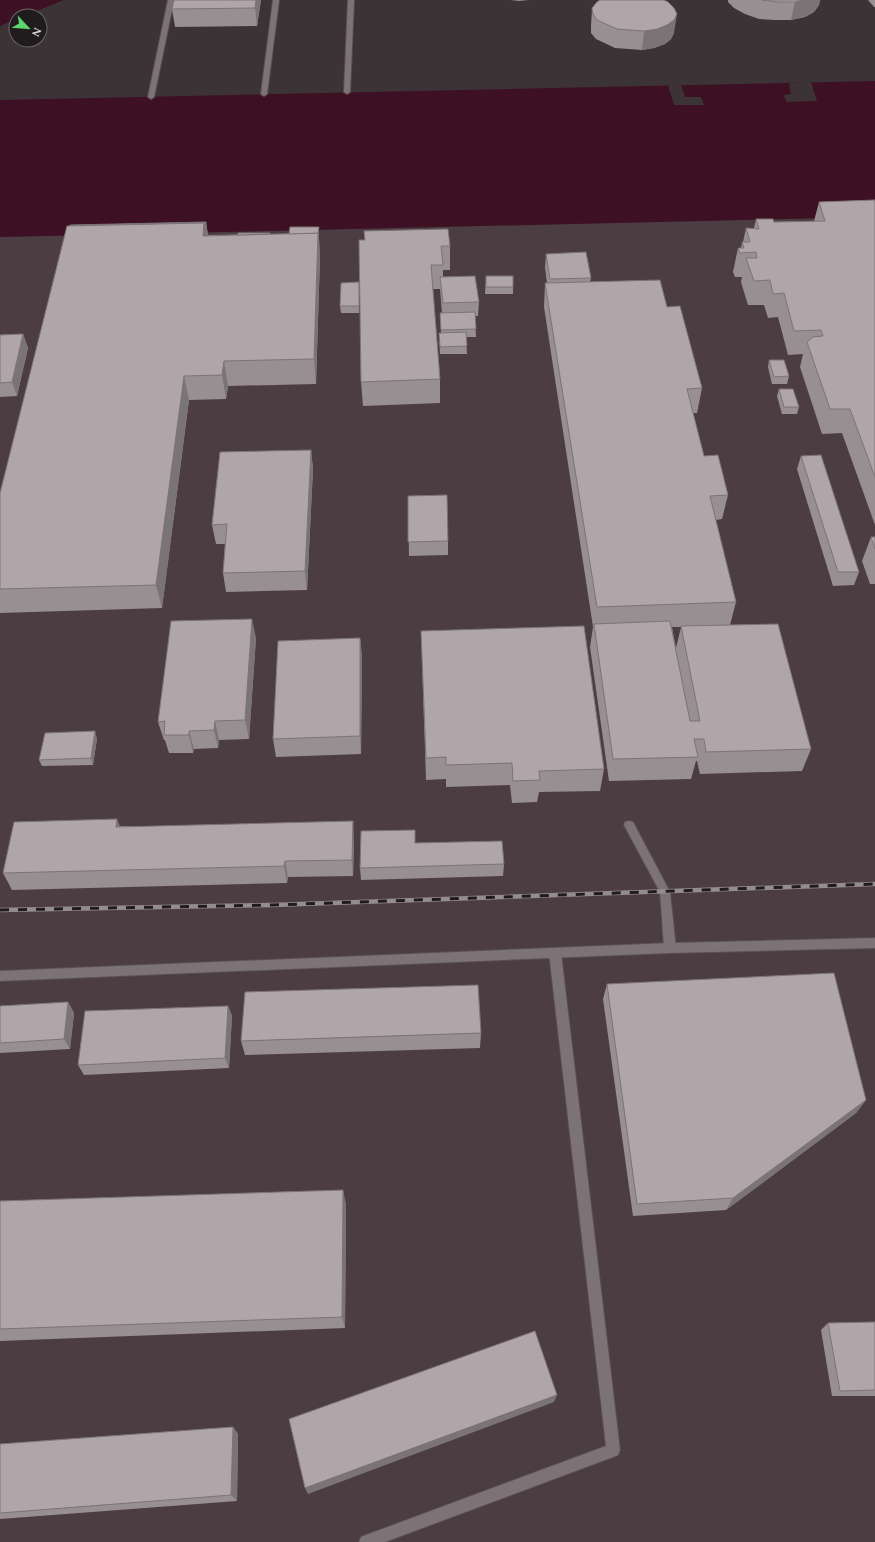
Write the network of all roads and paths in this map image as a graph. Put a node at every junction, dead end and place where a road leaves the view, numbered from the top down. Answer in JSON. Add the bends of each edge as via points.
{"nodes":[{"id":1,"x":171,"y":0,"type":"edge"},
{"id":2,"x":276,"y":0,"type":"edge"},
{"id":3,"x":351,"y":0,"type":"edge"},
{"id":4,"x":347,"y":92,"type":"dead end"},
{"id":5,"x":264,"y":94,"type":"dead end"},
{"id":6,"x":151,"y":97,"type":"dead end"},
{"id":7,"x":629,"y":825,"type":"dead end"},
{"id":8,"x":875,"y":943,"type":"edge"},
{"id":9,"x":670,"y":948,"type":"junction"},
{"id":10,"x":555,"y":953,"type":"junction"},
{"id":11,"x":0,"y":976,"type":"edge"},
{"id":12,"x":366,"y":1542,"type":"edge"}],
"edges":[{"from":1,"to":6,"type":"street"},
{"from":2,"to":5,"type":"street"},
{"from":3,"to":4,"type":"street"},
{"from":7,"to":9,"type":"street","via":[[665,892]]},
{"from":8,"to":9,"type":"street"},
{"from":9,"to":10,"type":"street"},
{"from":10,"to":11,"type":"street"},
{"from":10,"to":12,"type":"street","via":[[613,1450]]}]}
